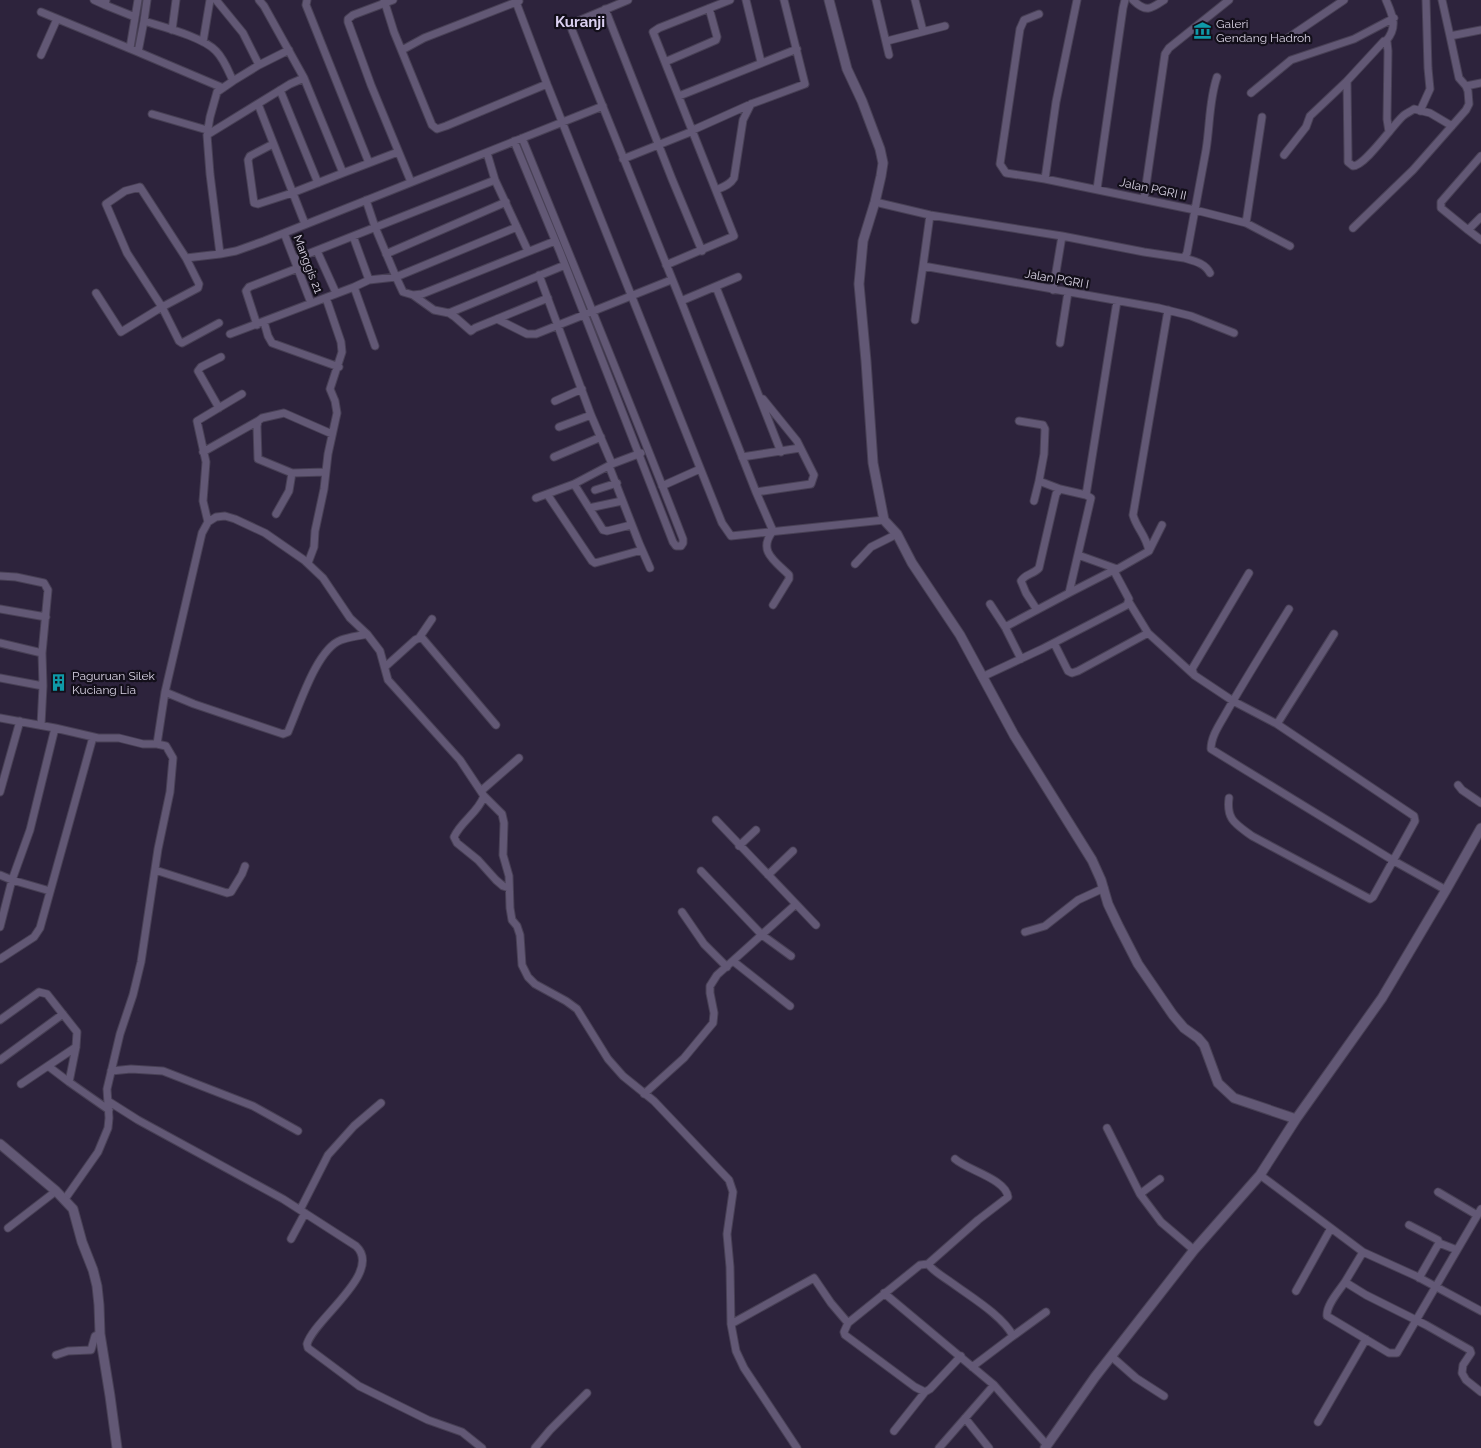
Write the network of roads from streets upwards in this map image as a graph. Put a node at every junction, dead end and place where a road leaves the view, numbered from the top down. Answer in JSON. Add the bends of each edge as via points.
{"nodes":[{"id":1,"x":94,"y":0,"type":"edge"},
{"id":2,"x":138,"y":0,"type":"edge"},
{"id":3,"x":147,"y":0,"type":"edge"},
{"id":4,"x":176,"y":0,"type":"edge"},
{"id":5,"x":210,"y":0,"type":"edge"},
{"id":6,"x":216,"y":0,"type":"edge"},
{"id":7,"x":393,"y":0,"type":"edge"},
{"id":8,"x":628,"y":0,"type":"edge"},
{"id":9,"x":730,"y":0,"type":"edge"},
{"id":10,"x":746,"y":0,"type":"edge"},
{"id":11,"x":784,"y":0,"type":"edge"},
{"id":12,"x":829,"y":0,"type":"edge"},
{"id":13,"x":876,"y":0,"type":"edge"},
{"id":14,"x":916,"y":0,"type":"edge"},
{"id":15,"x":1076,"y":0,"type":"edge"},
{"id":16,"x":1125,"y":0,"type":"edge"},
{"id":17,"x":1134,"y":0,"type":"edge"},
{"id":18,"x":1164,"y":0,"type":"edge"},
{"id":19,"x":1229,"y":0,"type":"edge"},
{"id":20,"x":1344,"y":0,"type":"edge"},
{"id":21,"x":1386,"y":0,"type":"edge"},
{"id":22,"x":1426,"y":0,"type":"edge"},
{"id":23,"x":1442,"y":0,"type":"edge"},
{"id":24,"x":308,"y":1,"type":"edge"},
{"id":25,"x":518,"y":1,"type":"edge"},
{"id":26,"x":264,"y":2,"type":"edge"},
{"id":27,"x":385,"y":2,"type":"edge"},
{"id":28,"x":106,"y":3,"type":"edge"},
{"id":29,"x":605,"y":8,"type":"junction"},
{"id":30,"x":709,"y":8,"type":"junction"},
{"id":31,"x":41,"y":12,"type":"dead end"},
{"id":32,"x":1039,"y":14,"type":"dead end"},
{"id":33,"x":135,"y":17,"type":"junction"},
{"id":34,"x":1394,"y":18,"type":"junction"},
{"id":35,"x":57,"y":19,"type":"junction"},
{"id":36,"x":144,"y":21,"type":"junction"},
{"id":37,"x":945,"y":26,"type":"dead end"},
{"id":38,"x":172,"y":30,"type":"junction"},
{"id":39,"x":1481,"y":30,"type":"edge"},
{"id":40,"x":923,"y":31,"type":"junction"},
{"id":41,"x":1450,"y":36,"type":"junction"},
{"id":42,"x":1288,"y":38,"type":"dead end"},
{"id":43,"x":887,"y":41,"type":"junction"},
{"id":44,"x":1386,"y":41,"type":"junction"},
{"id":45,"x":203,"y":42,"type":"junction"},
{"id":46,"x":130,"y":48,"type":"junction"},
{"id":47,"x":797,"y":49,"type":"junction"},
{"id":48,"x":289,"y":50,"type":"junction"},
{"id":49,"x":402,"y":50,"type":"junction"},
{"id":50,"x":138,"y":52,"type":"junction"},
{"id":51,"x":41,"y":55,"type":"dead end"},
{"id":52,"x":889,"y":55,"type":"dead end"},
{"id":53,"x":665,"y":62,"type":"junction"},
{"id":54,"x":761,"y":62,"type":"junction"},
{"id":55,"x":260,"y":65,"type":"junction"},
{"id":56,"x":1217,"y":77,"type":"dead end"},
{"id":57,"x":304,"y":78,"type":"junction"},
{"id":58,"x":233,"y":81,"type":"junction"},
{"id":59,"x":1347,"y":81,"type":"junction"},
{"id":60,"x":1481,"y":83,"type":"edge"},
{"id":61,"x":547,"y":84,"type":"junction"},
{"id":62,"x":1466,"y":86,"type":"junction"},
{"id":63,"x":222,"y":88,"type":"junction"},
{"id":64,"x":280,"y":90,"type":"junction"},
{"id":65,"x":1251,"y":93,"type":"dead end"},
{"id":66,"x":679,"y":96,"type":"junction"},
{"id":67,"x":258,"y":104,"type":"junction"},
{"id":68,"x":751,"y":104,"type":"junction"},
{"id":69,"x":603,"y":106,"type":"junction"},
{"id":70,"x":1420,"y":111,"type":"junction"},
{"id":71,"x":152,"y":114,"type":"dead end"},
{"id":72,"x":1262,"y":117,"type":"dead end"},
{"id":73,"x":562,"y":122,"type":"junction"},
{"id":74,"x":1452,"y":126,"type":"junction"},
{"id":75,"x":693,"y":130,"type":"junction"},
{"id":76,"x":1390,"y":132,"type":"junction"},
{"id":77,"x":207,"y":133,"type":"junction"},
{"id":78,"x":522,"y":138,"type":"junction"},
{"id":79,"x":514,"y":141,"type":"junction"},
{"id":80,"x":273,"y":144,"type":"junction"},
{"id":81,"x":658,"y":144,"type":"junction"},
{"id":82,"x":398,"y":152,"type":"junction"},
{"id":83,"x":487,"y":153,"type":"junction"},
{"id":84,"x":1284,"y":155,"type":"dead end"},
{"id":85,"x":1481,"y":156,"type":"edge"},
{"id":86,"x":623,"y":159,"type":"junction"},
{"id":87,"x":369,"y":163,"type":"junction"},
{"id":88,"x":343,"y":173,"type":"junction"},
{"id":89,"x":1045,"y":179,"type":"junction"},
{"id":90,"x":495,"y":180,"type":"junction"},
{"id":91,"x":411,"y":182,"type":"junction"},
{"id":92,"x":318,"y":183,"type":"junction"},
{"id":93,"x":1097,"y":189,"type":"junction"},
{"id":94,"x":716,"y":190,"type":"junction"},
{"id":95,"x":292,"y":193,"type":"junction"},
{"id":96,"x":1144,"y":199,"type":"junction"},
{"id":97,"x":366,"y":200,"type":"junction"},
{"id":98,"x":506,"y":202,"type":"junction"},
{"id":99,"x":875,"y":202,"type":"junction"},
{"id":100,"x":1195,"y":210,"type":"junction"},
{"id":101,"x":930,"y":215,"type":"junction"},
{"id":102,"x":1481,"y":217,"type":"edge"},
{"id":103,"x":1246,"y":223,"type":"junction"},
{"id":104,"x":305,"y":224,"type":"junction"},
{"id":105,"x":517,"y":227,"type":"junction"},
{"id":106,"x":375,"y":228,"type":"junction"},
{"id":107,"x":1353,"y":228,"type":"dead end"},
{"id":108,"x":1468,"y":230,"type":"junction"},
{"id":109,"x":284,"y":232,"type":"junction"},
{"id":110,"x":353,"y":236,"type":"junction"},
{"id":111,"x":1062,"y":236,"type":"junction"},
{"id":112,"x":1481,"y":240,"type":"edge"},
{"id":113,"x":555,"y":241,"type":"junction"},
{"id":114,"x":1290,"y":246,"type":"dead end"},
{"id":115,"x":317,"y":251,"type":"junction"},
{"id":116,"x":528,"y":251,"type":"junction"},
{"id":117,"x":702,"y":251,"type":"junction"},
{"id":118,"x":220,"y":254,"type":"junction"},
{"id":119,"x":386,"y":254,"type":"junction"},
{"id":120,"x":186,"y":258,"type":"junction"},
{"id":121,"x":1184,"y":258,"type":"junction"},
{"id":122,"x":295,"y":259,"type":"junction"},
{"id":123,"x":666,"y":265,"type":"junction"},
{"id":124,"x":565,"y":266,"type":"junction"},
{"id":125,"x":924,"y":266,"type":"junction"},
{"id":126,"x":298,"y":268,"type":"junction"},
{"id":127,"x":1210,"y":274,"type":"dead end"},
{"id":128,"x":539,"y":276,"type":"junction"},
{"id":129,"x":396,"y":277,"type":"junction"},
{"id":130,"x":738,"y":277,"type":"dead end"},
{"id":131,"x":369,"y":280,"type":"junction"},
{"id":132,"x":671,"y":280,"type":"junction"},
{"id":133,"x":354,"y":287,"type":"junction"},
{"id":134,"x":716,"y":287,"type":"junction"},
{"id":135,"x":1053,"y":290,"type":"junction"},
{"id":136,"x":1068,"y":292,"type":"junction"},
{"id":137,"x":96,"y":293,"type":"dead end"},
{"id":138,"x":336,"y":293,"type":"junction"},
{"id":139,"x":413,"y":295,"type":"junction"},
{"id":140,"x":630,"y":295,"type":"junction"},
{"id":141,"x":326,"y":298,"type":"junction"},
{"id":142,"x":548,"y":298,"type":"junction"},
{"id":143,"x":681,"y":301,"type":"junction"},
{"id":144,"x":1117,"y":301,"type":"junction"},
{"id":145,"x":311,"y":303,"type":"junction"},
{"id":146,"x":162,"y":307,"type":"junction"},
{"id":147,"x":1168,"y":310,"type":"junction"},
{"id":148,"x":593,"y":312,"type":"junction"},
{"id":149,"x":448,"y":313,"type":"junction"},
{"id":150,"x":585,"y":315,"type":"junction"},
{"id":151,"x":497,"y":319,"type":"junction"},
{"id":152,"x":915,"y":320,"type":"dead end"},
{"id":153,"x":219,"y":323,"type":"dead end"},
{"id":154,"x":261,"y":323,"type":"junction"},
{"id":155,"x":558,"y":325,"type":"junction"},
{"id":156,"x":1234,"y":333,"type":"dead end"},
{"id":157,"x":230,"y":334,"type":"dead end"},
{"id":158,"x":1060,"y":343,"type":"dead end"},
{"id":159,"x":375,"y":346,"type":"dead end"},
{"id":160,"x":221,"y":357,"type":"dead end"},
{"id":161,"x":339,"y":366,"type":"junction"},
{"id":162,"x":582,"y":390,"type":"junction"},
{"id":163,"x":758,"y":393,"type":"junction"},
{"id":164,"x":242,"y":394,"type":"dead end"},
{"id":165,"x":555,"y":400,"type":"dead end"},
{"id":166,"x":219,"y":408,"type":"junction"},
{"id":167,"x":591,"y":415,"type":"junction"},
{"id":168,"x":258,"y":421,"type":"junction"},
{"id":169,"x":1019,"y":421,"type":"dead end"},
{"id":170,"x":559,"y":427,"type":"dead end"},
{"id":171,"x":332,"y":434,"type":"junction"},
{"id":172,"x":601,"y":437,"type":"junction"},
{"id":173,"x":800,"y":448,"type":"junction"},
{"id":174,"x":648,"y":451,"type":"junction"},
{"id":175,"x":204,"y":452,"type":"junction"},
{"id":176,"x":781,"y":452,"type":"junction"},
{"id":177,"x":639,"y":454,"type":"junction"},
{"id":178,"x":554,"y":457,"type":"dead end"},
{"id":179,"x":742,"y":457,"type":"junction"},
{"id":180,"x":611,"y":465,"type":"junction"},
{"id":181,"x":700,"y":469,"type":"junction"},
{"id":182,"x":326,"y":472,"type":"junction"},
{"id":183,"x":292,"y":474,"type":"junction"},
{"id":184,"x":1039,"y":481,"type":"junction"},
{"id":185,"x":574,"y":484,"type":"junction"},
{"id":186,"x":617,"y":484,"type":"junction"},
{"id":187,"x":662,"y":486,"type":"junction"},
{"id":188,"x":1060,"y":489,"type":"junction"},
{"id":189,"x":595,"y":490,"type":"dead end"},
{"id":190,"x":756,"y":492,"type":"junction"},
{"id":191,"x":547,"y":494,"type":"junction"},
{"id":192,"x":1086,"y":495,"type":"junction"},
{"id":193,"x":536,"y":498,"type":"dead end"},
{"id":194,"x":622,"y":501,"type":"junction"},
{"id":195,"x":1034,"y":501,"type":"dead end"},
{"id":196,"x":589,"y":508,"type":"junction"},
{"id":197,"x":276,"y":514,"type":"dead end"},
{"id":198,"x":884,"y":520,"type":"junction"},
{"id":199,"x":208,"y":522,"type":"junction"},
{"id":200,"x":632,"y":524,"type":"junction"},
{"id":201,"x":1162,"y":525,"type":"dead end"},
{"id":202,"x":773,"y":531,"type":"junction"},
{"id":203,"x":897,"y":534,"type":"junction"},
{"id":204,"x":642,"y":550,"type":"junction"},
{"id":205,"x":1149,"y":550,"type":"junction"},
{"id":206,"x":1078,"y":555,"type":"junction"},
{"id":207,"x":308,"y":563,"type":"junction"},
{"id":208,"x":855,"y":564,"type":"dead end"},
{"id":209,"x":650,"y":568,"type":"dead end"},
{"id":210,"x":1115,"y":570,"type":"junction"},
{"id":211,"x":1248,"y":573,"type":"dead end"},
{"id":212,"x":0,"y":576,"type":"edge"},
{"id":213,"x":1069,"y":593,"type":"junction"},
{"id":214,"x":1129,"y":602,"type":"junction"},
{"id":215,"x":990,"y":604,"type":"dead end"},
{"id":216,"x":773,"y":605,"type":"dead end"},
{"id":217,"x":0,"y":609,"type":"edge"},
{"id":218,"x":1289,"y":609,"type":"dead end"},
{"id":219,"x":1037,"y":610,"type":"junction"},
{"id":220,"x":46,"y":617,"type":"junction"},
{"id":221,"x":432,"y":619,"type":"dead end"},
{"id":222,"x":1005,"y":627,"type":"junction"},
{"id":223,"x":367,"y":634,"type":"junction"},
{"id":224,"x":1148,"y":634,"type":"junction"},
{"id":225,"x":1334,"y":634,"type":"dead end"},
{"id":226,"x":419,"y":638,"type":"junction"},
{"id":227,"x":0,"y":642,"type":"edge"},
{"id":228,"x":1054,"y":643,"type":"junction"},
{"id":229,"x":42,"y":653,"type":"junction"},
{"id":230,"x":1021,"y":660,"type":"junction"},
{"id":231,"x":385,"y":667,"type":"junction"},
{"id":232,"x":1194,"y":675,"type":"junction"},
{"id":233,"x":982,"y":677,"type":"junction"},
{"id":234,"x":0,"y":678,"type":"edge"},
{"id":235,"x":43,"y":686,"type":"junction"},
{"id":236,"x":164,"y":692,"type":"junction"},
{"id":237,"x":1233,"y":701,"type":"junction"},
{"id":238,"x":0,"y":718,"type":"edge"},
{"id":239,"x":20,"y":721,"type":"junction"},
{"id":240,"x":1277,"y":724,"type":"junction"},
{"id":241,"x":41,"y":725,"type":"junction"},
{"id":242,"x":496,"y":725,"type":"dead end"},
{"id":243,"x":55,"y":728,"type":"junction"},
{"id":244,"x":93,"y":737,"type":"junction"},
{"id":245,"x":157,"y":744,"type":"junction"},
{"id":246,"x":518,"y":758,"type":"dead end"},
{"id":247,"x":1458,"y":785,"type":"dead end"},
{"id":248,"x":0,"y":792,"type":"edge"},
{"id":249,"x":483,"y":794,"type":"junction"},
{"id":250,"x":1229,"y":798,"type":"dead end"},
{"id":251,"x":1481,"y":803,"type":"edge"},
{"id":252,"x":716,"y":820,"type":"dead end"},
{"id":253,"x":1481,"y":828,"type":"edge"},
{"id":254,"x":756,"y":830,"type":"dead end"},
{"id":255,"x":739,"y":846,"type":"junction"},
{"id":256,"x":793,"y":851,"type":"dead end"},
{"id":257,"x":1394,"y":861,"type":"junction"},
{"id":258,"x":244,"y":866,"type":"dead end"},
{"id":259,"x":155,"y":870,"type":"junction"},
{"id":260,"x":700,"y":871,"type":"dead end"},
{"id":261,"x":0,"y":875,"type":"edge"},
{"id":262,"x":768,"y":875,"type":"junction"},
{"id":263,"x":12,"y":880,"type":"junction"},
{"id":264,"x":509,"y":888,"type":"junction"},
{"id":265,"x":1104,"y":888,"type":"junction"},
{"id":266,"x":50,"y":890,"type":"junction"},
{"id":267,"x":1446,"y":890,"type":"junction"},
{"id":268,"x":796,"y":904,"type":"junction"},
{"id":269,"x":682,"y":912,"type":"dead end"},
{"id":270,"x":816,"y":925,"type":"dead end"},
{"id":271,"x":0,"y":927,"type":"edge"},
{"id":272,"x":1024,"y":932,"type":"dead end"},
{"id":273,"x":762,"y":935,"type":"junction"},
{"id":274,"x":791,"y":956,"type":"dead end"},
{"id":275,"x":0,"y":959,"type":"edge"},
{"id":276,"x":733,"y":961,"type":"junction"},
{"id":277,"x":727,"y":967,"type":"junction"},
{"id":278,"x":790,"y":1006,"type":"dead end"},
{"id":279,"x":63,"y":1014,"type":"junction"},
{"id":280,"x":0,"y":1020,"type":"edge"},
{"id":281,"x":76,"y":1047,"type":"junction"},
{"id":282,"x":0,"y":1060,"type":"edge"},
{"id":283,"x":48,"y":1066,"type":"junction"},
{"id":284,"x":111,"y":1071,"type":"junction"},
{"id":285,"x":69,"y":1082,"type":"junction"},
{"id":286,"x":21,"y":1084,"type":"dead end"},
{"id":287,"x":644,"y":1094,"type":"junction"},
{"id":288,"x":108,"y":1101,"type":"junction"},
{"id":289,"x":381,"y":1103,"type":"dead end"},
{"id":290,"x":109,"y":1110,"type":"junction"},
{"id":291,"x":1296,"y":1119,"type":"junction"},
{"id":292,"x":1107,"y":1128,"type":"dead end"},
{"id":293,"x":298,"y":1131,"type":"dead end"},
{"id":294,"x":0,"y":1144,"type":"edge"},
{"id":295,"x":955,"y":1159,"type":"dead end"},
{"id":296,"x":1260,"y":1175,"type":"junction"},
{"id":297,"x":1160,"y":1179,"type":"dead end"},
{"id":298,"x":56,"y":1190,"type":"junction"},
{"id":299,"x":1438,"y":1192,"type":"dead end"},
{"id":300,"x":1140,"y":1194,"type":"junction"},
{"id":301,"x":65,"y":1199,"type":"junction"},
{"id":302,"x":303,"y":1211,"type":"junction"},
{"id":303,"x":1479,"y":1212,"type":"edge"},
{"id":304,"x":1409,"y":1225,"type":"dead end"},
{"id":305,"x":8,"y":1228,"type":"dead end"},
{"id":306,"x":1331,"y":1228,"type":"junction"},
{"id":307,"x":291,"y":1239,"type":"dead end"},
{"id":308,"x":1439,"y":1243,"type":"junction"},
{"id":309,"x":1194,"y":1250,"type":"junction"},
{"id":310,"x":1457,"y":1250,"type":"junction"},
{"id":311,"x":1363,"y":1252,"type":"junction"},
{"id":312,"x":928,"y":1264,"type":"junction"},
{"id":313,"x":1420,"y":1278,"type":"junction"},
{"id":314,"x":1345,"y":1282,"type":"junction"},
{"id":315,"x":1436,"y":1287,"type":"junction"},
{"id":316,"x":1296,"y":1292,"type":"dead end"},
{"id":317,"x":884,"y":1293,"type":"junction"},
{"id":318,"x":1481,"y":1311,"type":"edge"},
{"id":319,"x":1046,"y":1312,"type":"dead end"},
{"id":320,"x":1416,"y":1321,"type":"junction"},
{"id":321,"x":848,"y":1323,"type":"junction"},
{"id":322,"x":731,"y":1324,"type":"junction"},
{"id":323,"x":100,"y":1334,"type":"junction"},
{"id":324,"x":1013,"y":1336,"type":"junction"},
{"id":325,"x":1366,"y":1339,"type":"junction"},
{"id":326,"x":56,"y":1355,"type":"dead end"},
{"id":327,"x":961,"y":1356,"type":"junction"},
{"id":328,"x":1111,"y":1356,"type":"junction"},
{"id":329,"x":972,"y":1367,"type":"junction"},
{"id":330,"x":994,"y":1385,"type":"junction"},
{"id":331,"x":925,"y":1392,"type":"junction"},
{"id":332,"x":1481,"y":1392,"type":"edge"},
{"id":333,"x":587,"y":1393,"type":"dead end"},
{"id":334,"x":1164,"y":1396,"type":"dead end"},
{"id":335,"x":965,"y":1418,"type":"junction"},
{"id":336,"x":1318,"y":1422,"type":"dead end"},
{"id":337,"x":894,"y":1431,"type":"dead end"},
{"id":338,"x":1045,"y":1446,"type":"edge"},
{"id":339,"x":116,"y":1448,"type":"edge"},
{"id":340,"x":482,"y":1448,"type":"edge"},
{"id":341,"x":535,"y":1448,"type":"edge"},
{"id":342,"x":797,"y":1448,"type":"edge"},
{"id":343,"x":939,"y":1448,"type":"edge"},
{"id":344,"x":989,"y":1448,"type":"edge"}],
"edges":[{"from":1,"to":28,"type":"street"},
{"from":2,"to":33,"type":"street"},
{"from":3,"to":36,"type":"street"},
{"from":4,"to":38,"type":"street"},
{"from":5,"to":45,"type":"street"},
{"from":6,"to":55,"type":"street","via":[[243,33]]},
{"from":7,"to":27,"type":"street"},
{"from":8,"to":29,"type":"street"},
{"from":9,"to":30,"type":"street"},
{"from":10,"to":54,"type":"street"},
{"from":11,"to":47,"type":"street"},
{"from":12,"to":99,"type":"street","via":[[847,69],[880,149],[882,176]]},
{"from":13,"to":43,"type":"street"},
{"from":14,"to":40,"type":"street"},
{"from":15,"to":89,"type":"street"},
{"from":16,"to":93,"type":"street"},
{"from":17,"to":18,"type":"street","via":[[1146,9]]},
{"from":19,"to":96,"type":"street","via":[[1165,54]]},
{"from":20,"to":42,"type":"street"},
{"from":21,"to":34,"type":"street"},
{"from":22,"to":70,"type":"street","via":[[1430,89]]},
{"from":23,"to":41,"type":"street"},
{"from":24,"to":87,"type":"street"},
{"from":25,"to":49,"type":"street"},
{"from":25,"to":61,"type":"street"},
{"from":26,"to":48,"type":"street"},
{"from":27,"to":49,"type":"street"},
{"from":27,"to":82,"type":"street","via":[[353,16],[348,22]]},
{"from":28,"to":33,"type":"street"},
{"from":29,"to":69,"type":"street","via":[[571,24]]},
{"from":29,"to":81,"type":"street"},
{"from":30,"to":53,"type":"street","via":[[716,40]]},
{"from":30,"to":53,"type":"street","via":[[655,30]]},
{"from":31,"to":35,"type":"street"},
{"from":32,"to":89,"type":"street","name":"Jalan PGRI II","via":[[1024,20],[1020,29],[1000,164],[1006,173]]},
{"from":33,"to":46,"type":"street"},
{"from":34,"to":44,"type":"street","via":[[1393,31]]},
{"from":34,"to":65,"type":"street","via":[[1354,39],[1291,60]]},
{"from":35,"to":46,"type":"street"},
{"from":35,"to":51,"type":"street"},
{"from":36,"to":38,"type":"street"},
{"from":36,"to":50,"type":"street"},
{"from":37,"to":40,"type":"street"},
{"from":38,"to":45,"type":"street"},
{"from":39,"to":41,"type":"street"},
{"from":40,"to":43,"type":"street"},
{"from":41,"to":62,"type":"street","via":[[1458,78]]},
{"from":43,"to":52,"type":"street"},
{"from":44,"to":59,"type":"street"},
{"from":44,"to":76,"type":"street"},
{"from":45,"to":58,"type":"street","via":[[222,58]]},
{"from":46,"to":50,"type":"street"},
{"from":47,"to":54,"type":"street"},
{"from":47,"to":68,"type":"street","via":[[805,84]]},
{"from":48,"to":55,"type":"street"},
{"from":48,"to":57,"type":"street"},
{"from":49,"to":61,"type":"street","via":[[432,125],[437,129]]},
{"from":50,"to":63,"type":"street"},
{"from":53,"to":66,"type":"street"},
{"from":54,"to":66,"type":"street"},
{"from":55,"to":58,"type":"street"},
{"from":56,"to":100,"type":"street"},
{"from":57,"to":64,"type":"street"},
{"from":57,"to":88,"type":"street"},
{"from":58,"to":63,"type":"street"},
{"from":59,"to":76,"type":"street","via":[[1348,162],[1353,166],[1359,165]]},
{"from":59,"to":84,"type":"street","via":[[1310,116],[1306,127]]},
{"from":60,"to":62,"type":"street"},
{"from":61,"to":73,"type":"street"},
{"from":62,"to":74,"type":"street","via":[[1469,104]]},
{"from":63,"to":77,"type":"street","via":[[214,101]]},
{"from":64,"to":67,"type":"street"},
{"from":64,"to":92,"type":"street"},
{"from":66,"to":75,"type":"street"},
{"from":67,"to":77,"type":"street"},
{"from":67,"to":80,"type":"street"},
{"from":68,"to":75,"type":"street"},
{"from":68,"to":94,"type":"street","via":[[743,120],[734,178]]},
{"from":69,"to":73,"type":"street"},
{"from":69,"to":86,"type":"street"},
{"from":70,"to":74,"type":"street"},
{"from":70,"to":76,"type":"street","via":[[1414,109],[1403,116]]},
{"from":71,"to":77,"type":"street"},
{"from":72,"to":103,"type":"street"},
{"from":73,"to":78,"type":"street"},
{"from":73,"to":140,"type":"street"},
{"from":74,"to":107,"type":"street","via":[[1413,170]]},
{"from":75,"to":81,"type":"street"},
{"from":75,"to":94,"type":"street"},
{"from":77,"to":118,"type":"street"},
{"from":78,"to":79,"type":"street"},
{"from":78,"to":148,"type":"street"},
{"from":79,"to":83,"type":"street"},
{"from":79,"to":113,"type":"street"},
{"from":80,"to":95,"type":"street"},
{"from":80,"to":95,"type":"street","via":[[248,160],[254,203]]},
{"from":81,"to":86,"type":"street"},
{"from":81,"to":117,"type":"street"},
{"from":82,"to":87,"type":"street"},
{"from":82,"to":91,"type":"street"},
{"from":83,"to":90,"type":"street"},
{"from":83,"to":91,"type":"street"},
{"from":85,"to":108,"type":"street","via":[[1441,202],[1442,208]]},
{"from":86,"to":123,"type":"street"},
{"from":87,"to":88,"type":"street"},
{"from":88,"to":92,"type":"street"},
{"from":89,"to":93,"type":"street","name":"Jalan PGRI II"},
{"from":90,"to":98,"type":"street"},
{"from":90,"to":106,"type":"street"},
{"from":91,"to":97,"type":"street"},
{"from":92,"to":95,"type":"street"},
{"from":93,"to":96,"type":"street","name":"Jalan PGRI II"},
{"from":94,"to":117,"type":"street","via":[[734,236]]},
{"from":95,"to":104,"type":"street"},
{"from":96,"to":100,"type":"street","name":"Jalan PGRI II"},
{"from":97,"to":104,"type":"street"},
{"from":97,"to":106,"type":"street"},
{"from":98,"to":105,"type":"street"},
{"from":98,"to":119,"type":"street"},
{"from":99,"to":101,"type":"street"},
{"from":99,"to":198,"type":"street","via":[[863,241],[859,284],[873,463]]},
{"from":100,"to":103,"type":"street","name":"Jalan PGRI II"},
{"from":100,"to":121,"type":"street"},
{"from":101,"to":111,"type":"street"},
{"from":101,"to":125,"type":"street"},
{"from":102,"to":108,"type":"street"},
{"from":103,"to":114,"type":"street","name":"Jalan PGRI II"},
{"from":104,"to":109,"type":"street"},
{"from":105,"to":116,"type":"street"},
{"from":105,"to":129,"type":"street"},
{"from":106,"to":110,"type":"street"},
{"from":106,"to":119,"type":"street"},
{"from":108,"to":112,"type":"street"},
{"from":109,"to":118,"type":"street"},
{"from":109,"to":122,"type":"street","name":"Manggis 21"},
{"from":110,"to":115,"type":"street"},
{"from":110,"to":131,"type":"street"},
{"from":111,"to":121,"type":"street"},
{"from":111,"to":135,"type":"street"},
{"from":113,"to":116,"type":"street"},
{"from":113,"to":124,"type":"street"},
{"from":115,"to":122,"type":"street"},
{"from":115,"to":138,"type":"street"},
{"from":116,"to":139,"type":"street"},
{"from":117,"to":123,"type":"street"},
{"from":118,"to":120,"type":"street"},
{"from":119,"to":129,"type":"street"},
{"from":120,"to":146,"type":"street","via":[[198,288]]},
{"from":120,"to":146,"type":"street","via":[[140,187],[125,190],[106,204],[127,253]]},
{"from":121,"to":127,"type":"street","via":[[1208,268]]},
{"from":122,"to":126,"type":"street","name":"Manggis 21"},
{"from":123,"to":132,"type":"street"},
{"from":124,"to":128,"type":"street"},
{"from":124,"to":150,"type":"street"},
{"from":125,"to":135,"type":"street","name":"Jalan PGRI I"},
{"from":125,"to":152,"type":"street"},
{"from":126,"to":145,"type":"street","name":"Manggis 21"},
{"from":126,"to":154,"type":"street","via":[[246,291],[248,302]]},
{"from":128,"to":142,"type":"street"},
{"from":128,"to":149,"type":"street"},
{"from":129,"to":131,"type":"street"},
{"from":129,"to":139,"type":"street","via":[[403,292]]},
{"from":130,"to":134,"type":"street"},
{"from":131,"to":133,"type":"street"},
{"from":132,"to":140,"type":"street"},
{"from":132,"to":143,"type":"street"},
{"from":133,"to":138,"type":"street"},
{"from":133,"to":159,"type":"street"},
{"from":134,"to":143,"type":"street"},
{"from":134,"to":163,"type":"street"},
{"from":135,"to":136,"type":"street","name":"Jalan PGRI I"},
{"from":136,"to":144,"type":"street","name":"Jalan PGRI I"},
{"from":136,"to":158,"type":"street"},
{"from":137,"to":146,"type":"street","via":[[120,332]]},
{"from":138,"to":141,"type":"street"},
{"from":139,"to":149,"type":"street","via":[[434,310]]},
{"from":140,"to":148,"type":"street"},
{"from":140,"to":181,"type":"street"},
{"from":141,"to":145,"type":"street"},
{"from":141,"to":161,"type":"street","via":[[341,342]]},
{"from":142,"to":151,"type":"street"},
{"from":142,"to":155,"type":"street"},
{"from":143,"to":179,"type":"street"},
{"from":144,"to":147,"type":"street","name":"Jalan PGRI I"},
{"from":144,"to":192,"type":"street"},
{"from":145,"to":154,"type":"street"},
{"from":146,"to":153,"type":"street","via":[[182,342]]},
{"from":147,"to":156,"type":"street","name":"Jalan PGRI I"},
{"from":147,"to":205,"type":"street","via":[[1133,515]]},
{"from":148,"to":150,"type":"street"},
{"from":148,"to":174,"type":"street"},
{"from":149,"to":151,"type":"street","via":[[471,331]]},
{"from":150,"to":155,"type":"street"},
{"from":150,"to":177,"type":"street"},
{"from":151,"to":155,"type":"street","via":[[527,334],[536,334]]},
{"from":154,"to":157,"type":"street"},
{"from":154,"to":161,"type":"street","via":[[272,342]]},
{"from":155,"to":162,"type":"street"},
{"from":160,"to":166,"type":"street","via":[[198,371]]},
{"from":161,"to":171,"type":"street","via":[[330,389],[337,413]]},
{"from":162,"to":165,"type":"street"},
{"from":162,"to":167,"type":"street"},
{"from":163,"to":173,"type":"street"},
{"from":163,"to":176,"type":"street"},
{"from":164,"to":166,"type":"street"},
{"from":166,"to":175,"type":"street","via":[[198,421]]},
{"from":167,"to":170,"type":"street"},
{"from":167,"to":172,"type":"street"},
{"from":168,"to":171,"type":"street","via":[[284,413]]},
{"from":168,"to":175,"type":"street"},
{"from":168,"to":183,"type":"street","via":[[258,459]]},
{"from":169,"to":184,"type":"street","via":[[1045,429]]},
{"from":171,"to":182,"type":"street"},
{"from":172,"to":178,"type":"street"},
{"from":172,"to":180,"type":"street"},
{"from":173,"to":176,"type":"street"},
{"from":173,"to":190,"type":"street","via":[[814,474],[811,484]]},
{"from":174,"to":177,"type":"street"},
{"from":174,"to":187,"type":"street"},
{"from":175,"to":199,"type":"street","via":[[203,501]]},
{"from":176,"to":179,"type":"street"},
{"from":177,"to":180,"type":"street"},
{"from":177,"to":187,"type":"street","via":[[673,542],[681,546],[682,539]]},
{"from":179,"to":190,"type":"street"},
{"from":180,"to":185,"type":"street"},
{"from":180,"to":186,"type":"street"},
{"from":181,"to":187,"type":"street"},
{"from":181,"to":202,"type":"street","via":[[722,523],[731,536]]},
{"from":182,"to":183,"type":"street"},
{"from":182,"to":207,"type":"street","via":[[314,547]]},
{"from":183,"to":197,"type":"street","via":[[289,491]]},
{"from":184,"to":188,"type":"street"},
{"from":184,"to":195,"type":"street"},
{"from":185,"to":191,"type":"street"},
{"from":185,"to":196,"type":"street"},
{"from":186,"to":189,"type":"street"},
{"from":186,"to":194,"type":"street"},
{"from":188,"to":192,"type":"street"},
{"from":188,"to":219,"type":"street","via":[[1039,568],[1021,581]]},
{"from":190,"to":202,"type":"street"},
{"from":191,"to":193,"type":"street"},
{"from":191,"to":204,"type":"street","via":[[595,563]]},
{"from":192,"to":206,"type":"street","via":[[1091,498]]},
{"from":194,"to":196,"type":"street"},
{"from":194,"to":200,"type":"street"},
{"from":196,"to":200,"type":"street","via":[[605,531]]},
{"from":198,"to":202,"type":"street"},
{"from":198,"to":203,"type":"street"},
{"from":199,"to":207,"type":"street","via":[[216,517],[235,519],[265,533]]},
{"from":199,"to":236,"type":"street","via":[[202,532]]},
{"from":200,"to":204,"type":"street"},
{"from":201,"to":205,"type":"street"},
{"from":202,"to":216,"type":"street","via":[[767,538],[768,554],[789,576]]},
{"from":203,"to":208,"type":"street","via":[[871,547]]},
{"from":203,"to":233,"type":"street","via":[[912,563],[960,635]]},
{"from":204,"to":209,"type":"street"},
{"from":205,"to":210,"type":"street"},
{"from":206,"to":210,"type":"street"},
{"from":206,"to":213,"type":"street"},
{"from":207,"to":223,"type":"street","via":[[327,582],[350,618]]},
{"from":210,"to":213,"type":"street"},
{"from":210,"to":214,"type":"street"},
{"from":211,"to":232,"type":"street","via":[[1192,669]]},
{"from":212,"to":220,"type":"street","via":[[44,583],[48,590]]},
{"from":213,"to":219,"type":"street"},
{"from":214,"to":224,"type":"street"},
{"from":214,"to":228,"type":"street"},
{"from":215,"to":222,"type":"street"},
{"from":217,"to":220,"type":"street"},
{"from":218,"to":237,"type":"street"},
{"from":219,"to":222,"type":"street"},
{"from":220,"to":229,"type":"street"},
{"from":221,"to":226,"type":"street"},
{"from":222,"to":230,"type":"street"},
{"from":223,"to":231,"type":"street","via":[[380,651]]},
{"from":223,"to":236,"type":"street","via":[[340,640],[332,646],[318,664],[288,732],[282,734]]},
{"from":224,"to":228,"type":"street","via":[[1072,672],[1068,671]]},
{"from":224,"to":232,"type":"street"},
{"from":225,"to":240,"type":"street"},
{"from":226,"to":231,"type":"street"},
{"from":226,"to":242,"type":"street"},
{"from":227,"to":229,"type":"street"},
{"from":228,"to":230,"type":"street"},
{"from":229,"to":235,"type":"street"},
{"from":230,"to":233,"type":"street"},
{"from":231,"to":249,"type":"street","via":[[388,680],[460,760]]},
{"from":232,"to":237,"type":"street"},
{"from":233,"to":265,"type":"street","via":[[1018,742],[1092,860]]},
{"from":234,"to":235,"type":"street"},
{"from":235,"to":241,"type":"street"},
{"from":236,"to":245,"type":"street"},
{"from":237,"to":240,"type":"street"},
{"from":237,"to":257,"type":"street","via":[[1211,749]]},
{"from":238,"to":239,"type":"street"},
{"from":239,"to":241,"type":"street"},
{"from":239,"to":248,"type":"street"},
{"from":240,"to":257,"type":"street","via":[[1414,816],[1413,826]]},
{"from":241,"to":243,"type":"street"},
{"from":243,"to":244,"type":"street"},
{"from":243,"to":263,"type":"street","via":[[30,830]]},
{"from":244,"to":245,"type":"street"},
{"from":244,"to":266,"type":"street"},
{"from":245,"to":259,"type":"street","via":[[166,746],[173,766]]},
{"from":246,"to":249,"type":"street"},
{"from":247,"to":251,"type":"street"},
{"from":249,"to":264,"type":"street","via":[[502,814],[503,856]]},
{"from":249,"to":264,"type":"street","via":[[481,805],[454,837],[496,880]]},
{"from":250,"to":257,"type":"street","via":[[1229,815],[1252,836],[1370,899]]},
{"from":252,"to":255,"type":"street"},
{"from":253,"to":267,"type":"street"},
{"from":254,"to":255,"type":"street"},
{"from":255,"to":262,"type":"street"},
{"from":256,"to":262,"type":"street"},
{"from":257,"to":267,"type":"street"},
{"from":258,"to":259,"type":"street","via":[[232,892],[227,893]]},
{"from":259,"to":284,"type":"street","via":[[140,968]]},
{"from":260,"to":273,"type":"street"},
{"from":261,"to":263,"type":"street"},
{"from":262,"to":268,"type":"street"},
{"from":263,"to":266,"type":"street"},
{"from":263,"to":271,"type":"street"},
{"from":264,"to":287,"type":"street","via":[[512,920],[520,935],[522,964],[528,977],[577,1009],[608,1059]]},
{"from":265,"to":272,"type":"street","via":[[1078,900],[1045,926]]},
{"from":265,"to":291,"type":"street","via":[[1138,964],[1173,1015],[1204,1045],[1218,1083],[1234,1098]]},
{"from":266,"to":275,"type":"street","via":[[40,928],[34,937]]},
{"from":267,"to":291,"type":"street","via":[[1382,998]]},
{"from":268,"to":270,"type":"street"},
{"from":268,"to":273,"type":"street"},
{"from":269,"to":277,"type":"street","via":[[704,944]]},
{"from":273,"to":274,"type":"street"},
{"from":273,"to":276,"type":"street"},
{"from":276,"to":277,"type":"street"},
{"from":276,"to":278,"type":"street"},
{"from":277,"to":287,"type":"street","via":[[710,986],[713,1023],[684,1058]]},
{"from":279,"to":280,"type":"street","via":[[47,994],[39,992]]},
{"from":279,"to":281,"type":"street","via":[[78,1032]]},
{"from":279,"to":282,"type":"street"},
{"from":281,"to":283,"type":"street"},
{"from":281,"to":285,"type":"street"},
{"from":283,"to":285,"type":"street"},
{"from":283,"to":286,"type":"street"},
{"from":284,"to":288,"type":"street"},
{"from":284,"to":293,"type":"street","via":[[163,1071],[253,1106]]},
{"from":285,"to":290,"type":"street"},
{"from":287,"to":322,"type":"street","via":[[729,1180],[733,1192],[727,1234]]},
{"from":288,"to":290,"type":"street"},
{"from":288,"to":302,"type":"street"},
{"from":289,"to":302,"type":"street","via":[[328,1155]]},
{"from":290,"to":301,"type":"street","via":[[108,1128],[98,1152]]},
{"from":291,"to":296,"type":"street"},
{"from":292,"to":300,"type":"street"},
{"from":294,"to":298,"type":"street"},
{"from":295,"to":312,"type":"street","via":[[962,1166],[999,1184],[1008,1197]]},
{"from":296,"to":306,"type":"street"},
{"from":296,"to":309,"type":"street"},
{"from":297,"to":300,"type":"street"},
{"from":298,"to":301,"type":"street"},
{"from":298,"to":305,"type":"street"},
{"from":299,"to":303,"type":"street"},
{"from":300,"to":309,"type":"street","via":[[1161,1222]]},
{"from":301,"to":323,"type":"street","via":[[73,1208],[93,1270]]},
{"from":302,"to":307,"type":"street"},
{"from":302,"to":340,"type":"street","via":[[356,1246],[364,1258],[345,1296],[312,1332],[308,1348],[359,1386],[428,1420],[462,1432]]},
{"from":303,"to":310,"type":"street"},
{"from":304,"to":308,"type":"street"},
{"from":306,"to":311,"type":"street"},
{"from":306,"to":316,"type":"street"},
{"from":308,"to":310,"type":"street"},
{"from":308,"to":313,"type":"street"},
{"from":309,"to":328,"type":"street"},
{"from":310,"to":315,"type":"street"},
{"from":311,"to":313,"type":"street"},
{"from":311,"to":314,"type":"street"},
{"from":312,"to":317,"type":"street","via":[[920,1265]]},
{"from":312,"to":324,"type":"street","via":[[997,1317]]},
{"from":313,"to":315,"type":"street"},
{"from":314,"to":320,"type":"street"},
{"from":314,"to":325,"type":"street","via":[[1329,1306],[1328,1316]]},
{"from":315,"to":318,"type":"street"},
{"from":315,"to":320,"type":"street"},
{"from":317,"to":321,"type":"street"},
{"from":317,"to":327,"type":"street"},
{"from":319,"to":324,"type":"street"},
{"from":320,"to":325,"type":"street","via":[[1397,1353],[1390,1353]]},
{"from":320,"to":332,"type":"street","via":[[1471,1351],[1461,1369],[1466,1380]]},
{"from":321,"to":322,"type":"street","via":[[814,1278]]},
{"from":321,"to":331,"type":"street","via":[[845,1335]]},
{"from":322,"to":342,"type":"street","via":[[740,1360]]},
{"from":323,"to":326,"type":"street","via":[[96,1336],[91,1350]]},
{"from":323,"to":339,"type":"street"},
{"from":324,"to":329,"type":"street"},
{"from":325,"to":336,"type":"street"},
{"from":327,"to":329,"type":"street"},
{"from":327,"to":331,"type":"street"},
{"from":328,"to":334,"type":"street"},
{"from":328,"to":338,"type":"street"},
{"from":329,"to":330,"type":"street"},
{"from":330,"to":335,"type":"street"},
{"from":330,"to":338,"type":"street"},
{"from":331,"to":337,"type":"street"},
{"from":333,"to":341,"type":"street"},
{"from":335,"to":343,"type":"street"},
{"from":335,"to":344,"type":"street"}]}
